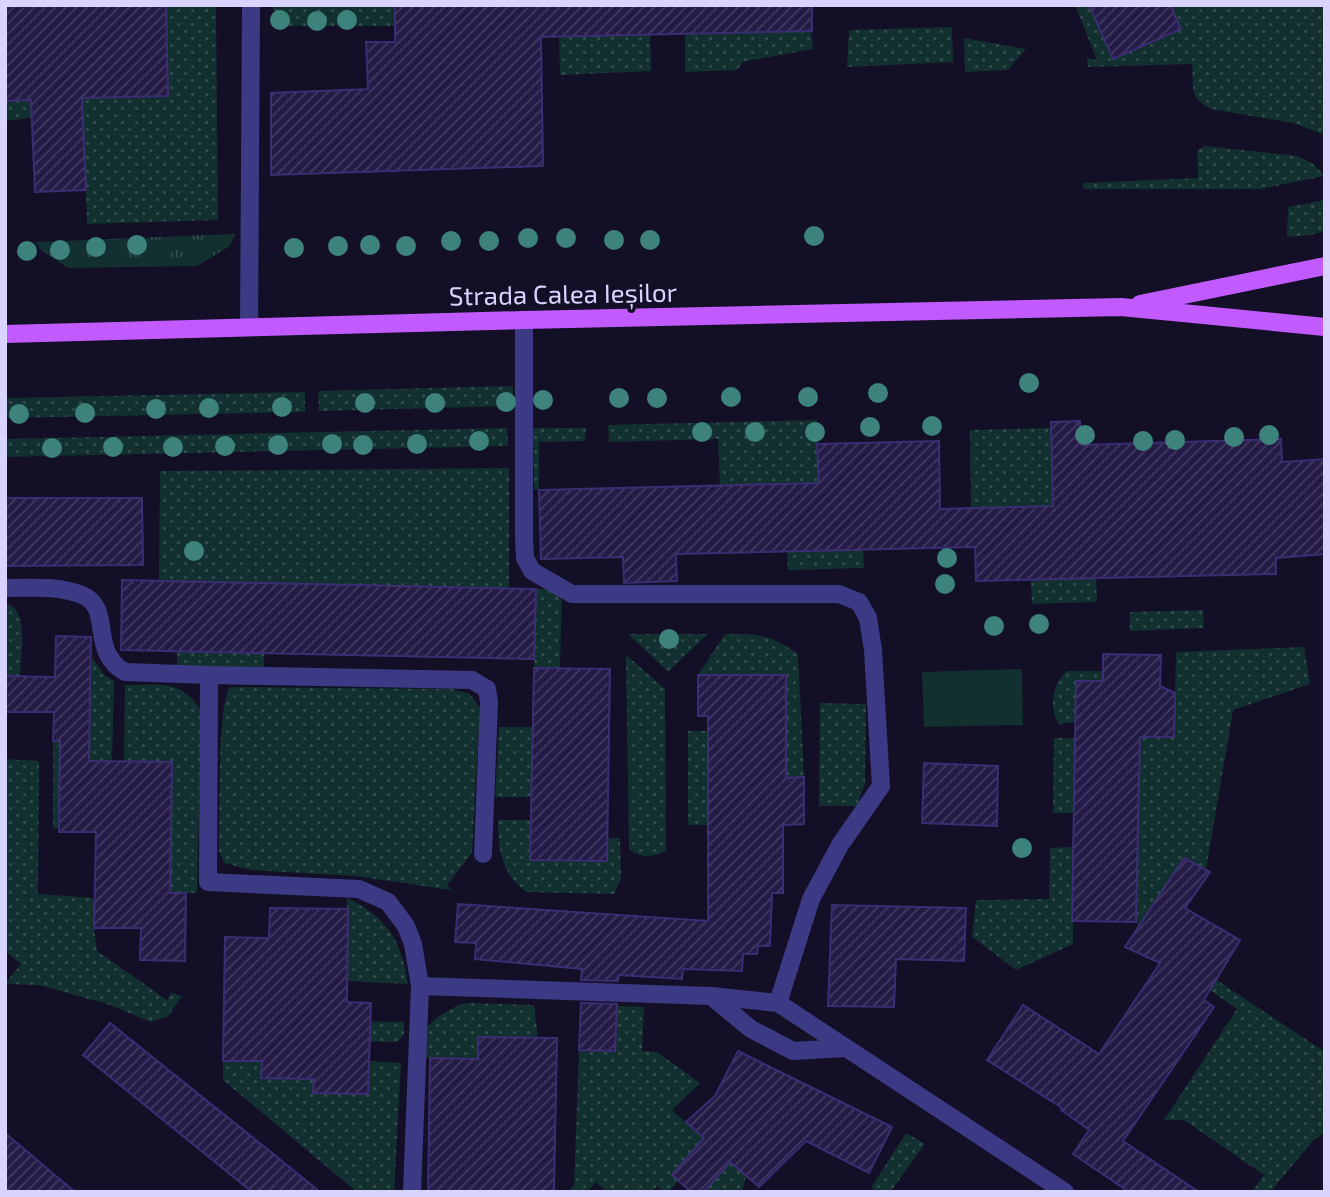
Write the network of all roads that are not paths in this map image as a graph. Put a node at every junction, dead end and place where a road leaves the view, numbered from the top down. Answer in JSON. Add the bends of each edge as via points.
{"nodes":[{"id":1,"x":251,"y":5,"type":"edge"},
{"id":2,"x":1325,"y":266,"type":"edge"},
{"id":3,"x":1121,"y":307,"type":"junction"},
{"id":4,"x":524,"y":320,"type":"junction"},
{"id":5,"x":249,"y":327,"type":"junction"},
{"id":6,"x":1325,"y":327,"type":"edge"},
{"id":7,"x":5,"y":334,"type":"edge"},
{"id":8,"x":5,"y":588,"type":"edge"},
{"id":9,"x":209,"y":675,"type":"junction"},
{"id":10,"x":483,"y":854,"type":"dead end"},
{"id":11,"x":420,"y":986,"type":"junction"},
{"id":12,"x":711,"y":996,"type":"junction"},
{"id":13,"x":778,"y":1003,"type":"junction"},
{"id":14,"x":846,"y":1048,"type":"junction"},
{"id":15,"x":412,"y":1192,"type":"edge"},
{"id":16,"x":1065,"y":1192,"type":"edge"}],
"edges":[{"from":1,"to":5,"type":"street"},
{"from":2,"to":3,"type":"main road","name":"Strada Calea Ieșilor"},
{"from":3,"to":4,"type":"main road","name":"Strada Calea Ieșilor"},
{"from":3,"to":6,"type":"main road","name":"Strada Calea Ieșilor"},
{"from":4,"to":5,"type":"main road","name":"Strada Calea Ieșilor"},
{"from":4,"to":13,"type":"street","via":[[524,536],[525,558],[532,571],[572,594],[839,594],[859,602],[868,618],[881,786],[840,845],[811,899]]},
{"from":5,"to":7,"type":"main road","name":"Strada Calea Ieșilor"},
{"from":8,"to":9,"type":"street","via":[[52,588],[85,596],[100,618],[106,656],[125,672]]},
{"from":9,"to":10,"type":"street","via":[[472,680],[487,689]]},
{"from":9,"to":11,"type":"street","via":[[208,882],[359,889],[388,902],[413,944]]},
{"from":11,"to":12,"type":"street"},
{"from":11,"to":15,"type":"street"},
{"from":12,"to":13,"type":"street"},
{"from":12,"to":14,"type":"street","via":[[751,1030],[793,1051]]},
{"from":13,"to":14,"type":"street"},
{"from":14,"to":16,"type":"street"}]}
